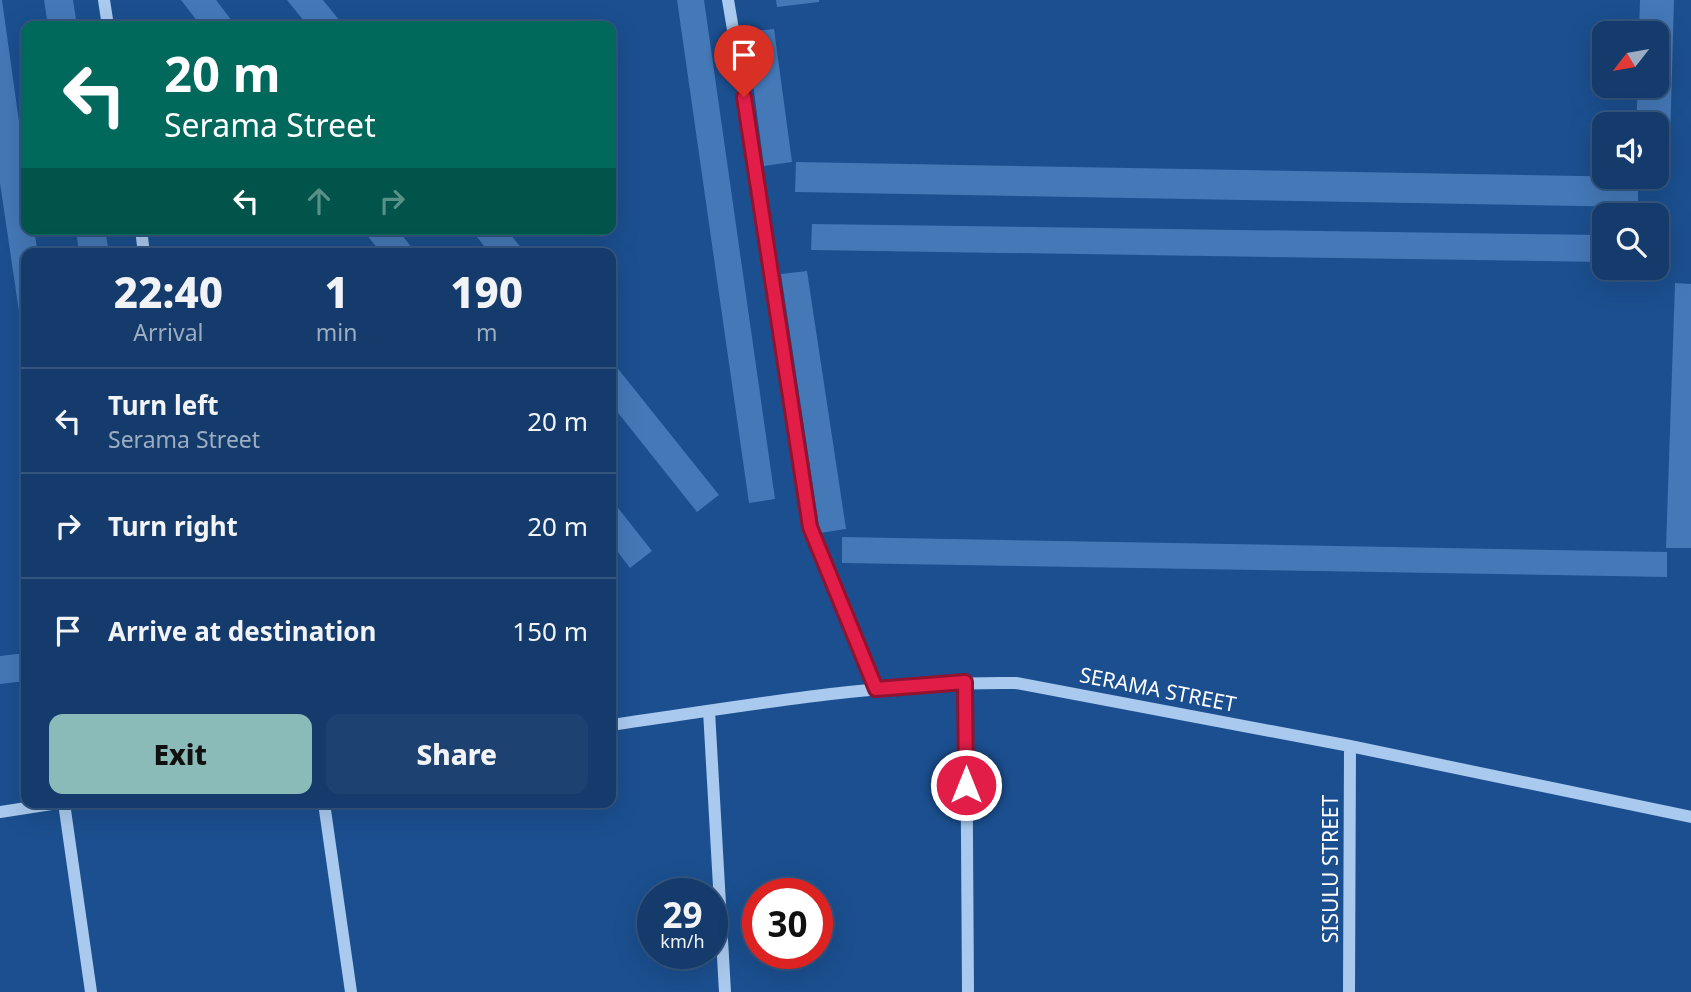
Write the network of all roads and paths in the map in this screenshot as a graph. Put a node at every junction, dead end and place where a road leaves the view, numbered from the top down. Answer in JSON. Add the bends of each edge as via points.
{"nodes":[{"id":1,"x":104,"y":0,"type":"edge"},
{"id":2,"x":728,"y":0,"type":"edge"},
{"id":3,"x":107,"y":21,"type":"edge"},
{"id":4,"x":965,"y":682,"type":"junction"},
{"id":5,"x":876,"y":689,"type":"junction"},
{"id":6,"x":709,"y":711,"type":"junction"},
{"id":7,"x":616,"y":724,"type":"edge"},
{"id":8,"x":1350,"y":746,"type":"junction"},
{"id":9,"x":26,"y":808,"type":"edge"},
{"id":10,"x":65,"y":808,"type":"edge"},
{"id":11,"x":325,"y":808,"type":"edge"},
{"id":12,"x":0,"y":812,"type":"edge"},
{"id":13,"x":1691,"y":817,"type":"edge"},
{"id":14,"x":91,"y":992,"type":"edge"},
{"id":15,"x":351,"y":992,"type":"edge"},
{"id":16,"x":725,"y":992,"type":"edge"},
{"id":17,"x":968,"y":992,"type":"edge"},
{"id":18,"x":1349,"y":992,"type":"edge"}],
"edges":[{"from":1,"to":3,"type":"street"},
{"from":2,"to":5,"type":"street","via":[[810,527]]},
{"from":4,"to":5,"type":"street","name":"SERAMA STREET"},
{"from":4,"to":8,"type":"street","name":"SERAMA STREET","via":[[1047,687]]},
{"from":4,"to":17,"type":"street"},
{"from":5,"to":6,"type":"street","name":"SERAMA STREET"},
{"from":6,"to":7,"type":"street","name":"SERAMA STREET"},
{"from":6,"to":16,"type":"street"},
{"from":8,"to":13,"type":"street","name":"SERAMA STREET"},
{"from":8,"to":18,"type":"street","name":"SISULU STREET"},
{"from":9,"to":12,"type":"street"},
{"from":10,"to":14,"type":"street"},
{"from":11,"to":15,"type":"street"}]}
